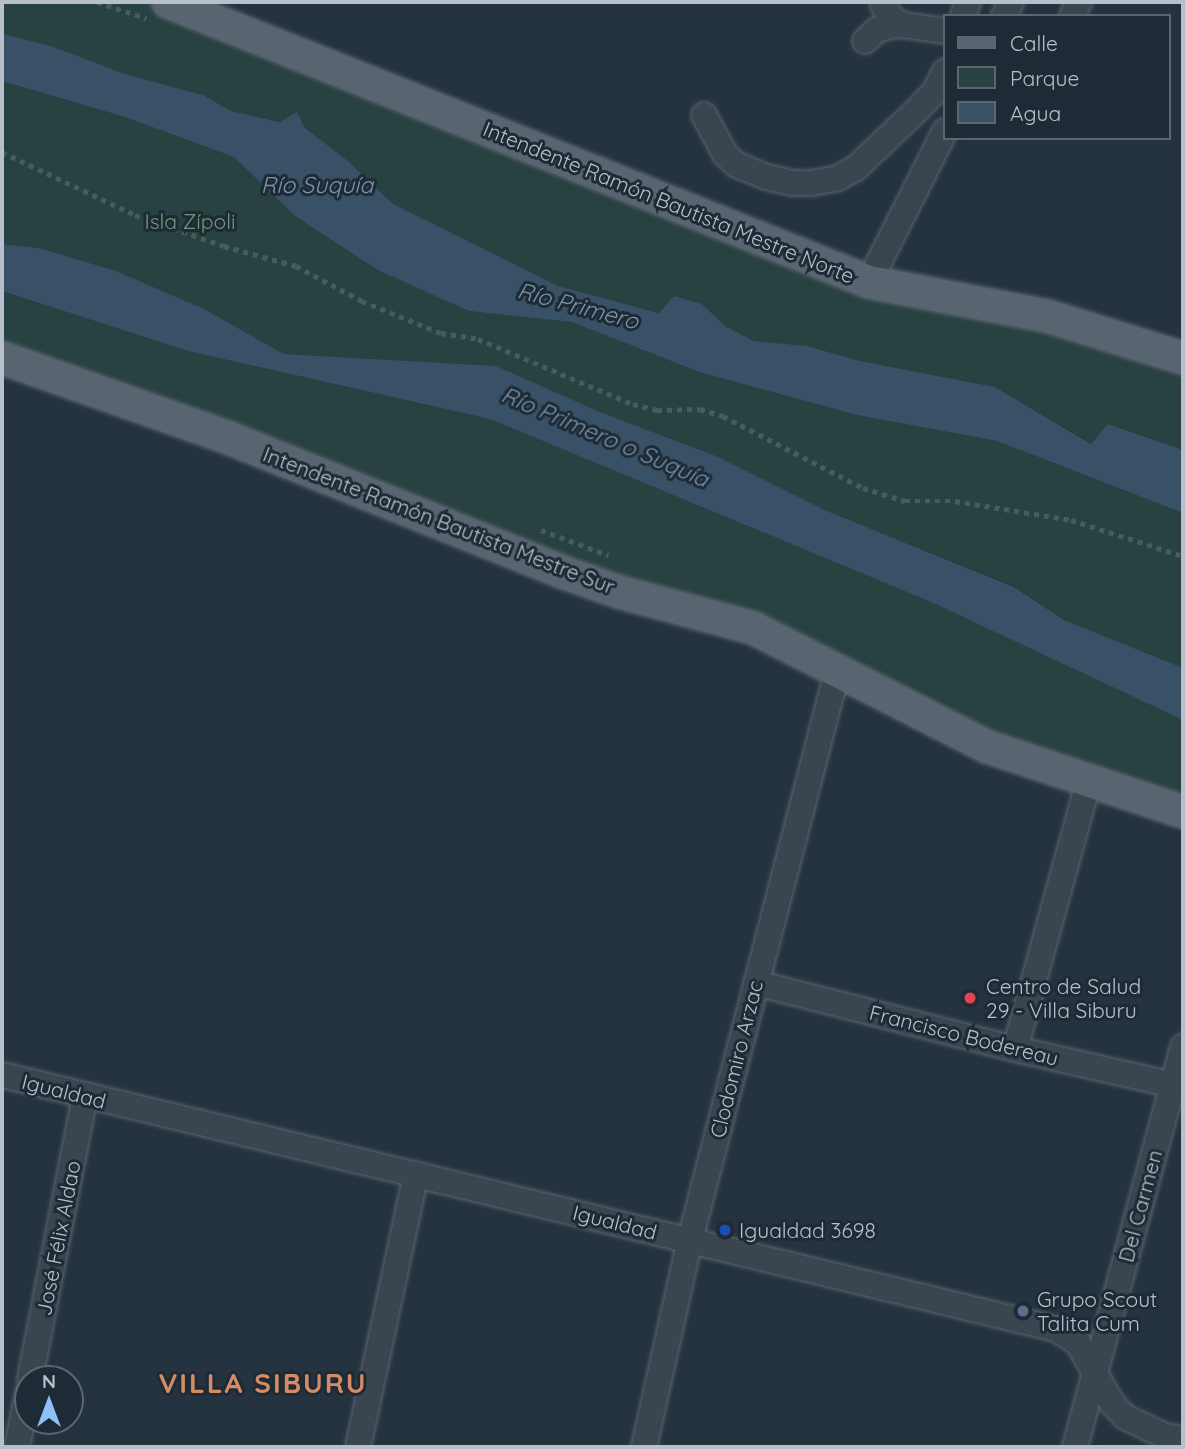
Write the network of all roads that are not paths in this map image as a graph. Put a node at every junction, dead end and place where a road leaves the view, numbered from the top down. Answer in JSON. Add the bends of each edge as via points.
{"nodes":[{"id":1,"x":167,"y":2,"type":"edge"},
{"id":2,"x":883,"y":5,"type":"dead end"},
{"id":3,"x":903,"y":25,"type":"junction"},
{"id":4,"x":944,"y":32,"type":"edge"},
{"id":5,"x":865,"y":41,"type":"dead end"},
{"id":6,"x":944,"y":73,"type":"edge"},
{"id":7,"x":704,"y":115,"type":"dead end"},
{"id":8,"x":944,"y":133,"type":"edge"},
{"id":9,"x":869,"y":282,"type":"junction"},
{"id":10,"x":2,"y":358,"type":"edge"},
{"id":11,"x":1183,"y":358,"type":"edge"},
{"id":12,"x":837,"y":672,"type":"junction"},
{"id":13,"x":1089,"y":781,"type":"junction"},
{"id":14,"x":1183,"y":812,"type":"edge"},
{"id":15,"x":756,"y":983,"type":"junction"},
{"id":16,"x":1183,"y":1046,"type":"edge"},
{"id":17,"x":1015,"y":1049,"type":"junction"},
{"id":18,"x":2,"y":1075,"type":"edge"},
{"id":19,"x":1173,"y":1085,"type":"junction"},
{"id":20,"x":85,"y":1096,"type":"junction"},
{"id":21,"x":415,"y":1174,"type":"junction"},
{"id":22,"x":690,"y":1240,"type":"junction"},
{"id":23,"x":33,"y":1365,"type":"edge"},
{"id":24,"x":1095,"y":1373,"type":"junction"},
{"id":25,"x":1183,"y":1439,"type":"edge"},
{"id":26,"x":358,"y":1447,"type":"edge"},
{"id":27,"x":644,"y":1447,"type":"edge"},
{"id":28,"x":1075,"y":1447,"type":"edge"}],
"edges":[{"from":1,"to":9,"type":"main road","name":"Intendente Ramón Bautista Mestre Norte"},
{"from":2,"to":3,"type":"street","via":[[892,19]]},
{"from":3,"to":4,"type":"street"},
{"from":3,"to":5,"type":"street","via":[[877,30]]},
{"from":6,"to":7,"type":"street","via":[[916,111],[856,168],[820,182],[793,183],[737,166],[725,154]]},
{"from":8,"to":9,"type":"street"},
{"from":9,"to":11,"type":"main road","name":"Intendente Ramón Bautista Mestre Norte","via":[[1047,316]]},
{"from":10,"to":12,"type":"main road","name":"Intendente Ramón Bautista Mestre Sur","via":[[229,438],[562,572],[753,628]]},
{"from":12,"to":13,"type":"main road","name":"Intendente Ramón Bautista Mestre Sur","via":[[988,747]]},
{"from":12,"to":15,"type":"street","name":"Clodomiro Arzac"},
{"from":13,"to":14,"type":"main road","name":"Intendente Ramón Bautista Mestre Sur"},
{"from":13,"to":17,"type":"street"},
{"from":15,"to":17,"type":"street","name":"Francisco Bodereau"},
{"from":15,"to":22,"type":"street","name":"Clodomiro Arzac"},
{"from":16,"to":19,"type":"street","name":"Del Carmen"},
{"from":17,"to":19,"type":"street","name":"Francisco Bodereau"},
{"from":18,"to":20,"type":"street","name":"Igualdad"},
{"from":19,"to":24,"type":"street","name":"Del Carmen"},
{"from":20,"to":21,"type":"street","name":"Igualdad"},
{"from":20,"to":23,"type":"street","name":"José Félix Aldao"},
{"from":21,"to":22,"type":"street","name":"Igualdad"},
{"from":21,"to":26,"type":"street"},
{"from":22,"to":24,"type":"street","name":"Igualdad","via":[[1056,1329],[1078,1343]]},
{"from":22,"to":27,"type":"street","name":"Clodomiro Arzac"},
{"from":24,"to":25,"type":"street","name":"Igualdad","via":[[1125,1417]]},
{"from":24,"to":28,"type":"street","name":"Del Carmen"}]}
